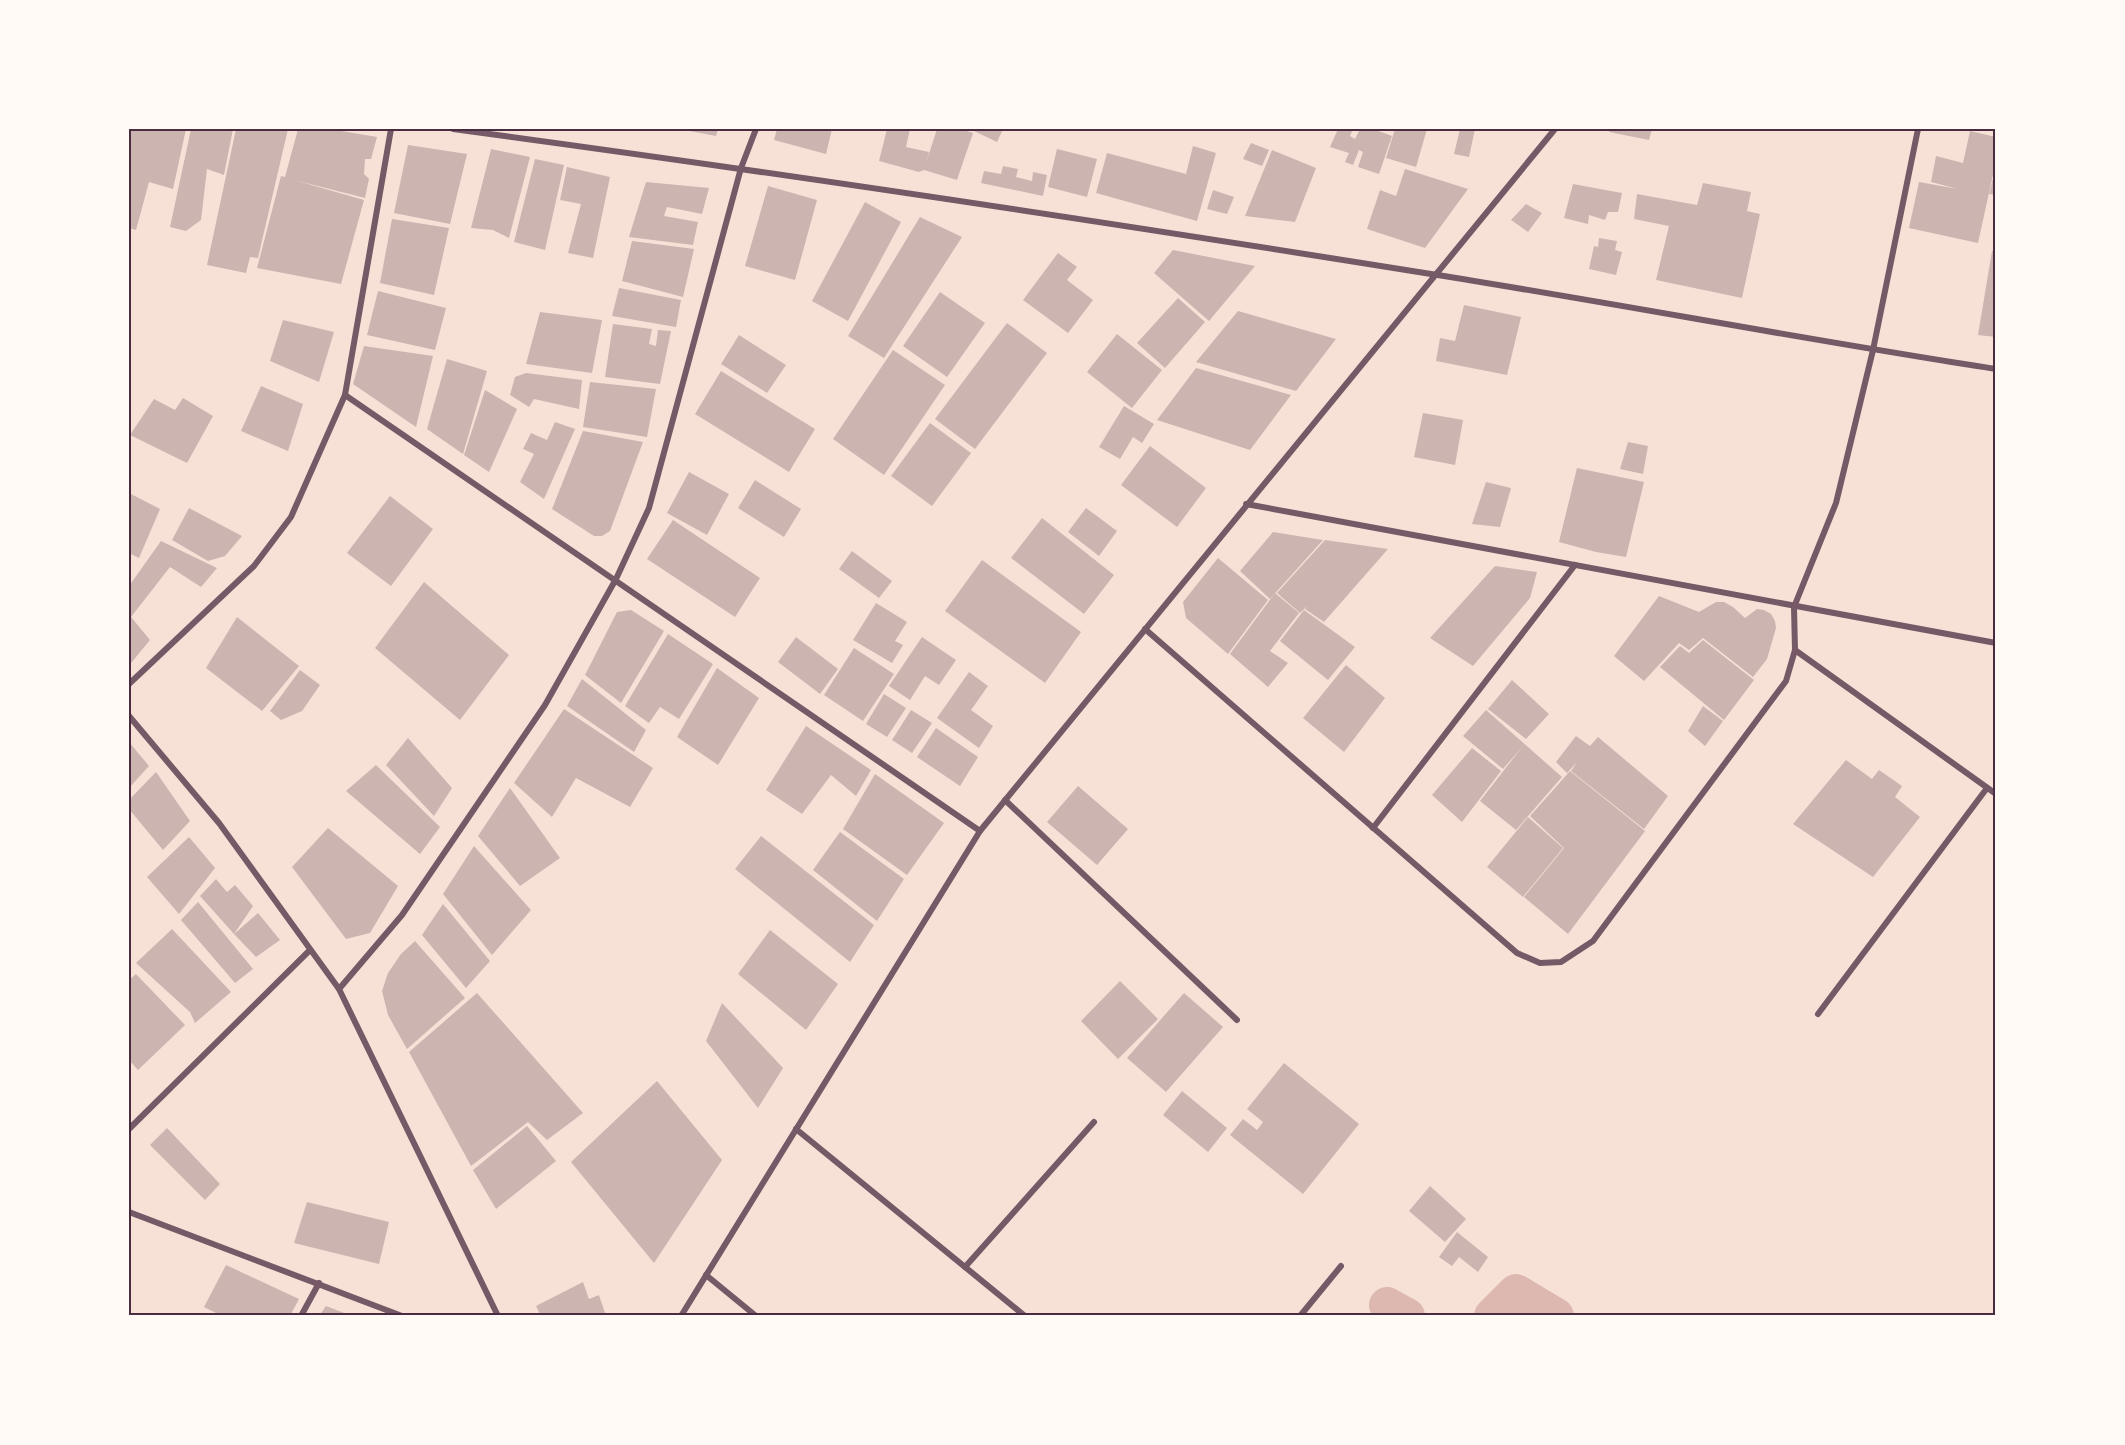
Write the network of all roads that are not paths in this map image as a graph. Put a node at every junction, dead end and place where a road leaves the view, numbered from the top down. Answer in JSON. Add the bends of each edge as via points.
{"nodes":[{"id":1,"x":391,"y":129,"type":"edge"},
{"id":2,"x":453,"y":129,"type":"edge"},
{"id":3,"x":756,"y":129,"type":"edge"},
{"id":4,"x":1555,"y":129,"type":"edge"},
{"id":5,"x":1918,"y":129,"type":"edge"},
{"id":6,"x":741,"y":168,"type":"junction"},
{"id":7,"x":1435,"y":274,"type":"junction"},
{"id":8,"x":1873,"y":350,"type":"junction"},
{"id":9,"x":1996,"y":369,"type":"edge"},
{"id":10,"x":345,"y":395,"type":"junction"},
{"id":11,"x":1246,"y":504,"type":"junction"},
{"id":12,"x":1575,"y":566,"type":"junction"},
{"id":13,"x":616,"y":579,"type":"junction"},
{"id":14,"x":1794,"y":607,"type":"junction"},
{"id":15,"x":1145,"y":629,"type":"junction"},
{"id":16,"x":1996,"y":643,"type":"edge"},
{"id":17,"x":1795,"y":650,"type":"junction"},
{"id":18,"x":129,"y":684,"type":"edge"},
{"id":19,"x":129,"y":716,"type":"edge"},
{"id":20,"x":1986,"y":788,"type":"junction"},
{"id":21,"x":1996,"y":795,"type":"edge"},
{"id":22,"x":1005,"y":800,"type":"junction"},
{"id":23,"x":1373,"y":828,"type":"junction"},
{"id":24,"x":980,"y":831,"type":"junction"},
{"id":25,"x":310,"y":950,"type":"junction"},
{"id":26,"x":339,"y":989,"type":"junction"},
{"id":27,"x":1818,"y":1014,"type":"dead end"},
{"id":28,"x":1237,"y":1020,"type":"dead end"},
{"id":29,"x":1094,"y":1122,"type":"dead end"},
{"id":30,"x":129,"y":1129,"type":"edge"},
{"id":31,"x":796,"y":1129,"type":"junction"},
{"id":32,"x":129,"y":1212,"type":"edge"},
{"id":33,"x":1341,"y":1266,"type":"dead end"},
{"id":34,"x":965,"y":1267,"type":"junction"},
{"id":35,"x":706,"y":1275,"type":"junction"},
{"id":36,"x":319,"y":1283,"type":"junction"},
{"id":37,"x":301,"y":1316,"type":"edge"},
{"id":38,"x":402,"y":1316,"type":"edge"},
{"id":39,"x":498,"y":1316,"type":"edge"},
{"id":40,"x":681,"y":1316,"type":"edge"},
{"id":41,"x":756,"y":1316,"type":"edge"},
{"id":42,"x":1025,"y":1316,"type":"edge"},
{"id":43,"x":1300,"y":1316,"type":"edge"}],
"edges":[{"from":1,"to":10,"type":"street"},
{"from":2,"to":6,"type":"street"},
{"from":3,"to":6,"type":"street"},
{"from":4,"to":7,"type":"street"},
{"from":5,"to":8,"type":"street"},
{"from":6,"to":7,"type":"street"},
{"from":6,"to":13,"type":"street","via":[[649,508]]},
{"from":7,"to":8,"type":"street"},
{"from":7,"to":11,"type":"street"},
{"from":8,"to":9,"type":"street"},
{"from":8,"to":14,"type":"street","via":[[1836,503]]},
{"from":10,"to":13,"type":"street"},
{"from":10,"to":18,"type":"street","via":[[291,517],[254,566]]},
{"from":11,"to":12,"type":"street"},
{"from":11,"to":15,"type":"street"},
{"from":12,"to":14,"type":"street"},
{"from":12,"to":23,"type":"street"},
{"from":13,"to":24,"type":"street"},
{"from":13,"to":26,"type":"street","via":[[545,705],[402,915]]},
{"from":14,"to":16,"type":"street"},
{"from":14,"to":17,"type":"street"},
{"from":15,"to":22,"type":"street"},
{"from":15,"to":23,"type":"street"},
{"from":17,"to":20,"type":"street"},
{"from":17,"to":23,"type":"street","via":[[1786,681],[1593,941],[1561,962],[1540,963],[1517,953]]},
{"from":19,"to":25,"type":"street","via":[[219,823]]},
{"from":20,"to":21,"type":"street"},
{"from":20,"to":27,"type":"street"},
{"from":22,"to":24,"type":"street"},
{"from":22,"to":28,"type":"street"},
{"from":24,"to":31,"type":"street"},
{"from":25,"to":26,"type":"street"},
{"from":25,"to":30,"type":"street"},
{"from":26,"to":39,"type":"street"},
{"from":29,"to":34,"type":"street"},
{"from":31,"to":34,"type":"street"},
{"from":31,"to":35,"type":"street"},
{"from":32,"to":36,"type":"street"},
{"from":33,"to":43,"type":"street"},
{"from":34,"to":42,"type":"street"},
{"from":35,"to":40,"type":"street"},
{"from":35,"to":41,"type":"street"},
{"from":36,"to":37,"type":"street"},
{"from":36,"to":38,"type":"street"}]}
